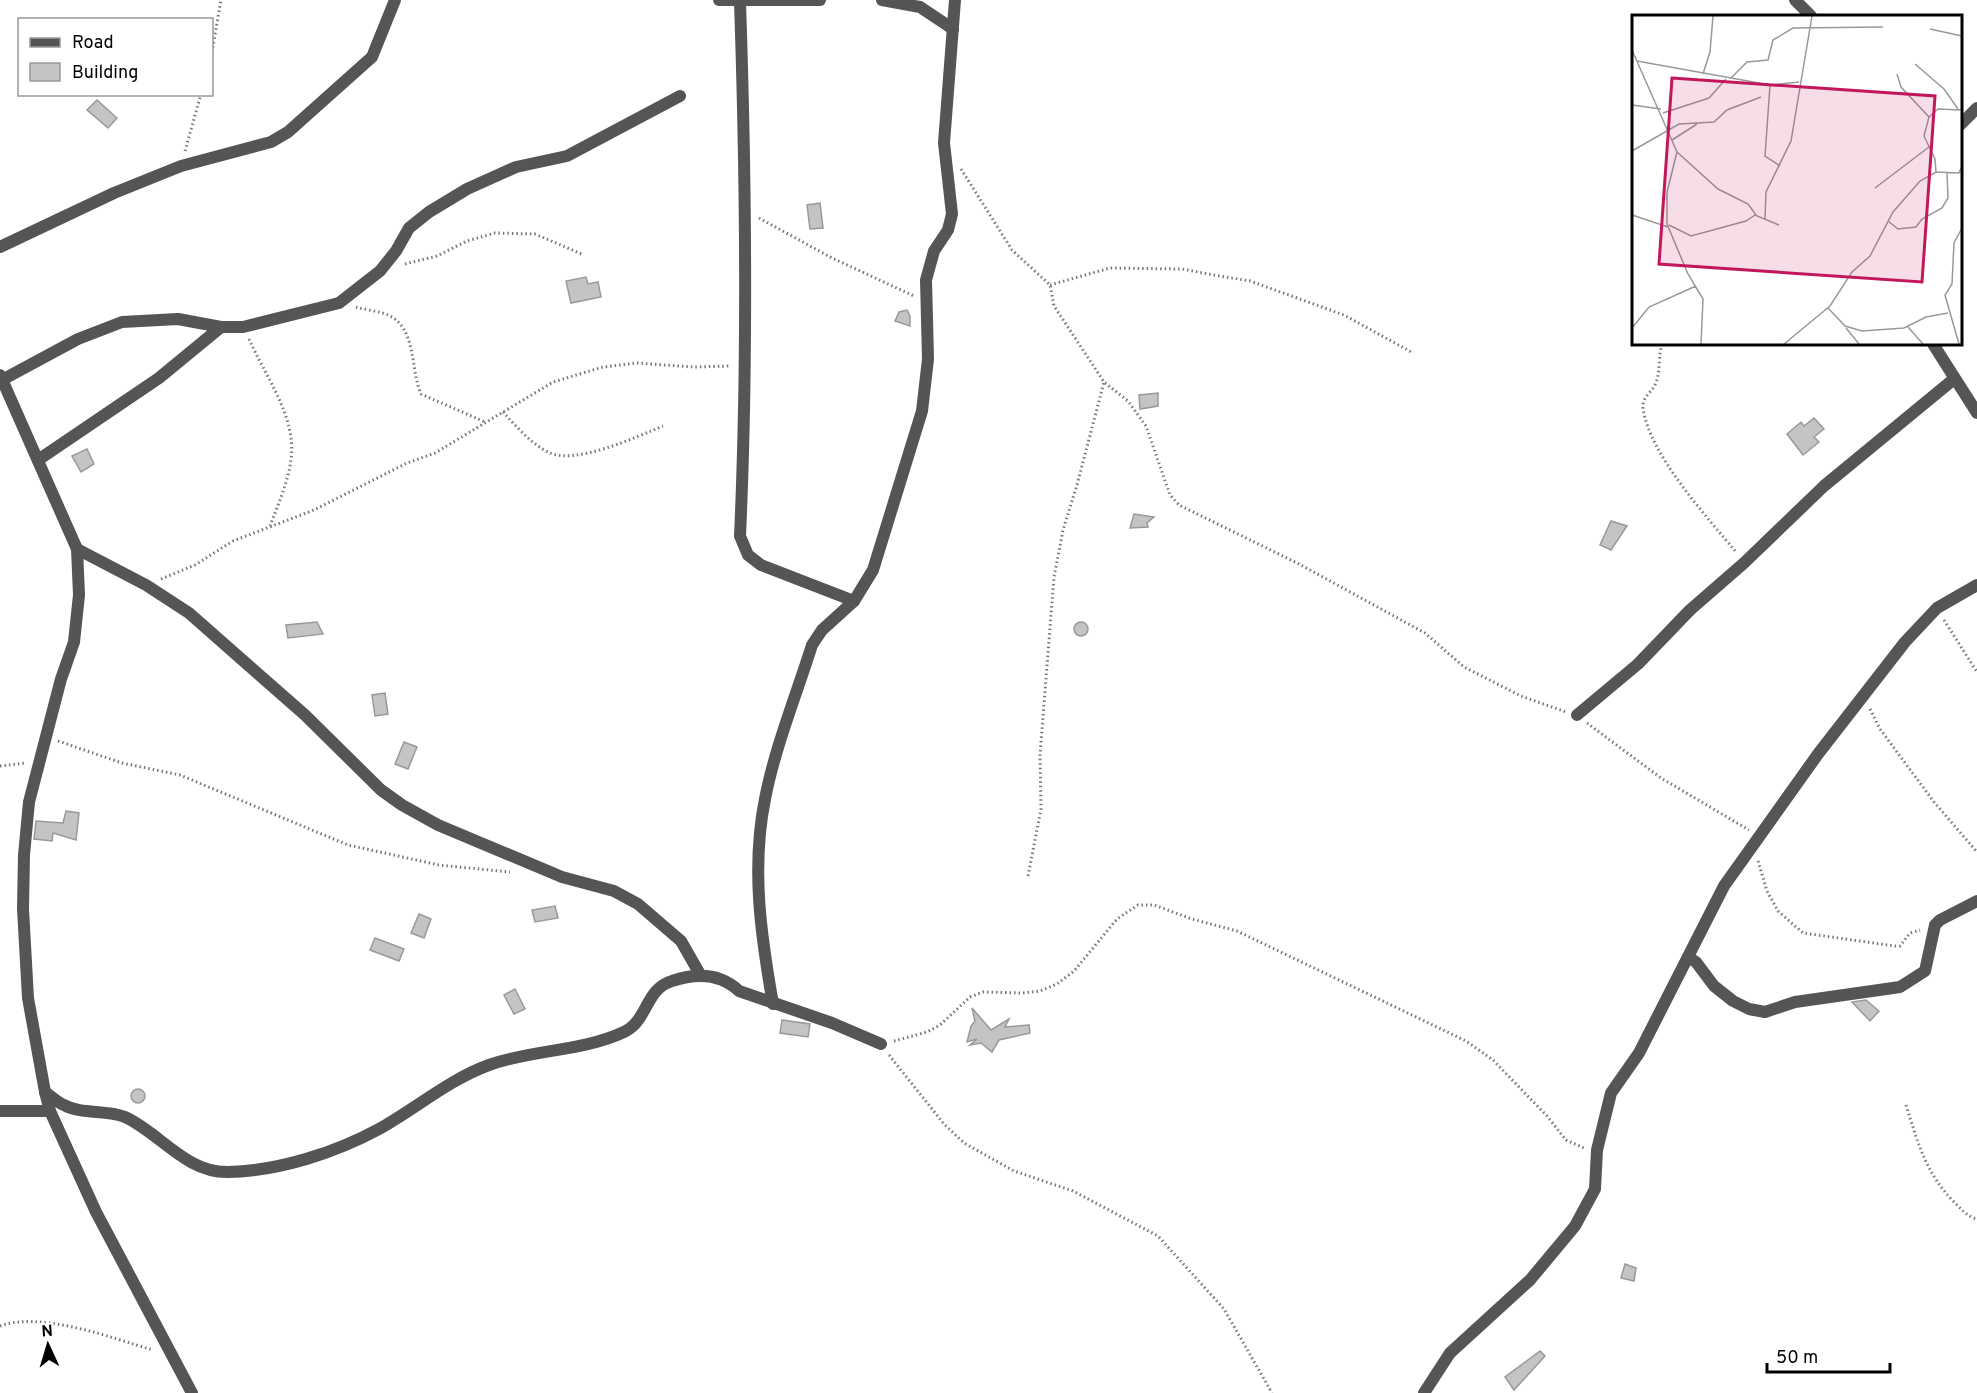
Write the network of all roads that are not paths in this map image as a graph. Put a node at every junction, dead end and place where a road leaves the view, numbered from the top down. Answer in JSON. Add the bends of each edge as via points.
{"nodes":[{"id":1,"x":395,"y":0,"type":"edge"},
{"id":2,"x":719,"y":0,"type":"edge"},
{"id":3,"x":820,"y":0,"type":"edge"},
{"id":4,"x":882,"y":0,"type":"edge"},
{"id":5,"x":955,"y":0,"type":"edge"},
{"id":6,"x":1795,"y":0,"type":"edge"},
{"id":7,"x":740,"y":2,"type":"junction"},
{"id":8,"x":1811,"y":15,"type":"edge"},
{"id":9,"x":953,"y":29,"type":"junction"},
{"id":10,"x":680,"y":96,"type":"dead end"},
{"id":11,"x":1977,"y":108,"type":"edge"},
{"id":12,"x":1962,"y":123,"type":"edge"},
{"id":13,"x":0,"y":247,"type":"edge"},
{"id":14,"x":221,"y":327,"type":"junction"},
{"id":15,"x":1934,"y":345,"type":"edge"},
{"id":16,"x":1,"y":378,"type":"edge"},
{"id":17,"x":1954,"y":379,"type":"junction"},
{"id":18,"x":1977,"y":413,"type":"edge"},
{"id":19,"x":38,"y":460,"type":"junction"},
{"id":20,"x":77,"y":549,"type":"junction"},
{"id":21,"x":1977,"y":585,"type":"edge"},
{"id":22,"x":854,"y":601,"type":"junction"},
{"id":23,"x":1577,"y":715,"type":"road end"},
{"id":24,"x":1977,"y":901,"type":"edge"},
{"id":25,"x":1688,"y":957,"type":"junction"},
{"id":26,"x":701,"y":976,"type":"junction"},
{"id":27,"x":773,"y":1004,"type":"junction"},
{"id":28,"x":881,"y":1044,"type":"road end"},
{"id":29,"x":45,"y":1092,"type":"junction"},
{"id":30,"x":0,"y":1111,"type":"edge"},
{"id":31,"x":50,"y":1111,"type":"junction"},
{"id":32,"x":192,"y":1393,"type":"edge"},
{"id":33,"x":1424,"y":1393,"type":"edge"}],
"edges":[{"from":1,"to":13,"type":"street","via":[[372,57],[288,132],[271,142],[181,166]]},
{"from":2,"to":7,"type":"street"},
{"from":3,"to":7,"type":"street"},
{"from":4,"to":9,"type":"street","via":[[920,7]]},
{"from":5,"to":9,"type":"street"},
{"from":6,"to":8,"type":"street"},
{"from":7,"to":22,"type":"street","via":[[745,118],[740,536],[748,555],[761,565]]},
{"from":9,"to":22,"type":"street","via":[[945,149],[951,221],[926,280],[928,359],[922,411],[873,570]]},
{"from":10,"to":14,"type":"street","via":[[567,156],[516,167],[429,212],[409,228],[380,271],[339,303],[243,327]]},
{"from":11,"to":12,"type":"street"},
{"from":14,"to":16,"type":"street","via":[[178,319],[123,322],[78,339]]},
{"from":14,"to":19,"type":"street","via":[[159,378]]},
{"from":15,"to":17,"type":"street"},
{"from":16,"to":19,"type":"street"},
{"from":17,"to":18,"type":"street"},
{"from":17,"to":23,"type":"street","via":[[1824,486],[1690,610],[1638,664]]},
{"from":19,"to":20,"type":"street"},
{"from":20,"to":26,"type":"street","via":[[189,613],[402,805],[438,825],[562,877],[614,891],[638,904],[681,941]]},
{"from":20,"to":29,"type":"street","via":[[79,595],[74,642],[29,802],[23,909],[28,998]]},
{"from":21,"to":25,"type":"street","via":[[1936,608],[1864,694],[1724,886]]},
{"from":22,"to":27,"type":"street","via":[[822,630],[812,645],[765,799],[759,840],[758,895]]},
{"from":24,"to":25,"type":"street","via":[[1940,920],[1933,932],[1925,971],[1900,987],[1795,1002],[1765,1012],[1733,1001]]},
{"from":25,"to":33,"type":"street","via":[[1639,1053],[1611,1093],[1597,1150],[1594,1189],[1575,1226],[1530,1280],[1450,1353]]},
{"from":26,"to":27,"type":"street","via":[[727,980],[739,991]]},
{"from":26,"to":29,"type":"street","via":[[660,985],[628,1031],[487,1066],[378,1129],[325,1152],[266,1168],[225,1172],[201,1167],[128,1118],[65,1106]]},
{"from":27,"to":28,"type":"street"},
{"from":29,"to":31,"type":"street"},
{"from":30,"to":31,"type":"street"},
{"from":31,"to":32,"type":"street","via":[[96,1212]]}]}
